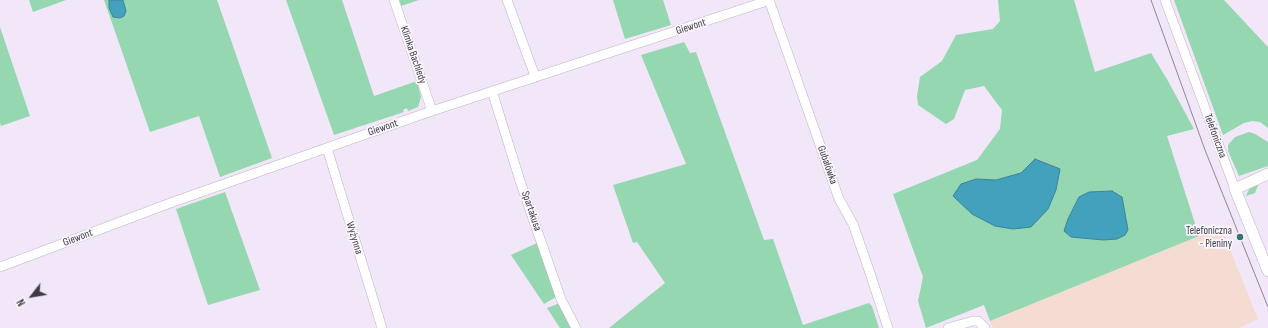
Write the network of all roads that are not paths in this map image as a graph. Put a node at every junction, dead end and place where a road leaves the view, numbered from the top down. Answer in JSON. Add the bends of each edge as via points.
{"nodes":[{"id":1,"x":394,"y":0,"type":"edge"},
{"id":2,"x":507,"y":0,"type":"edge"},
{"id":3,"x":770,"y":0,"type":"edge"},
{"id":4,"x":1165,"y":0,"type":"edge"},
{"id":5,"x":536,"y":76,"type":"junction"},
{"id":6,"x":492,"y":91,"type":"junction"},
{"id":7,"x":432,"y":111,"type":"junction"},
{"id":8,"x":327,"y":148,"type":"junction"},
{"id":9,"x":1268,"y":174,"type":"edge"},
{"id":10,"x":1235,"y":189,"type":"junction"},
{"id":11,"x":0,"y":267,"type":"edge"},
{"id":12,"x":1268,"y":271,"type":"edge"},
{"id":13,"x":382,"y":328,"type":"edge"},
{"id":14,"x":576,"y":328,"type":"edge"},
{"id":15,"x":888,"y":328,"type":"edge"},
{"id":16,"x":948,"y":328,"type":"edge"},
{"id":17,"x":985,"y":328,"type":"edge"}],
"edges":[{"from":1,"to":7,"type":"street","name":"Klimka Bachledy"},
{"from":2,"to":5,"type":"street"},
{"from":3,"to":5,"type":"street","name":"Giewont"},
{"from":3,"to":15,"type":"street","name":"Gubałówka","via":[[839,198],[853,224]]},
{"from":4,"to":10,"type":"street","name":"Telefoniczna"},
{"from":5,"to":6,"type":"street","name":"Giewont"},
{"from":6,"to":7,"type":"street","name":"Giewont"},
{"from":6,"to":14,"type":"street","name":"Spartakusa","via":[[561,299]]},
{"from":7,"to":8,"type":"street","name":"Giewont"},
{"from":8,"to":11,"type":"street","name":"Giewont"},
{"from":8,"to":13,"type":"street","name":"Wyżynna"},
{"from":9,"to":10,"type":"street"},
{"from":10,"to":12,"type":"street","name":"Telefoniczna"},
{"from":16,"to":17,"type":"street","via":[[973,321],[978,321]]}]}
